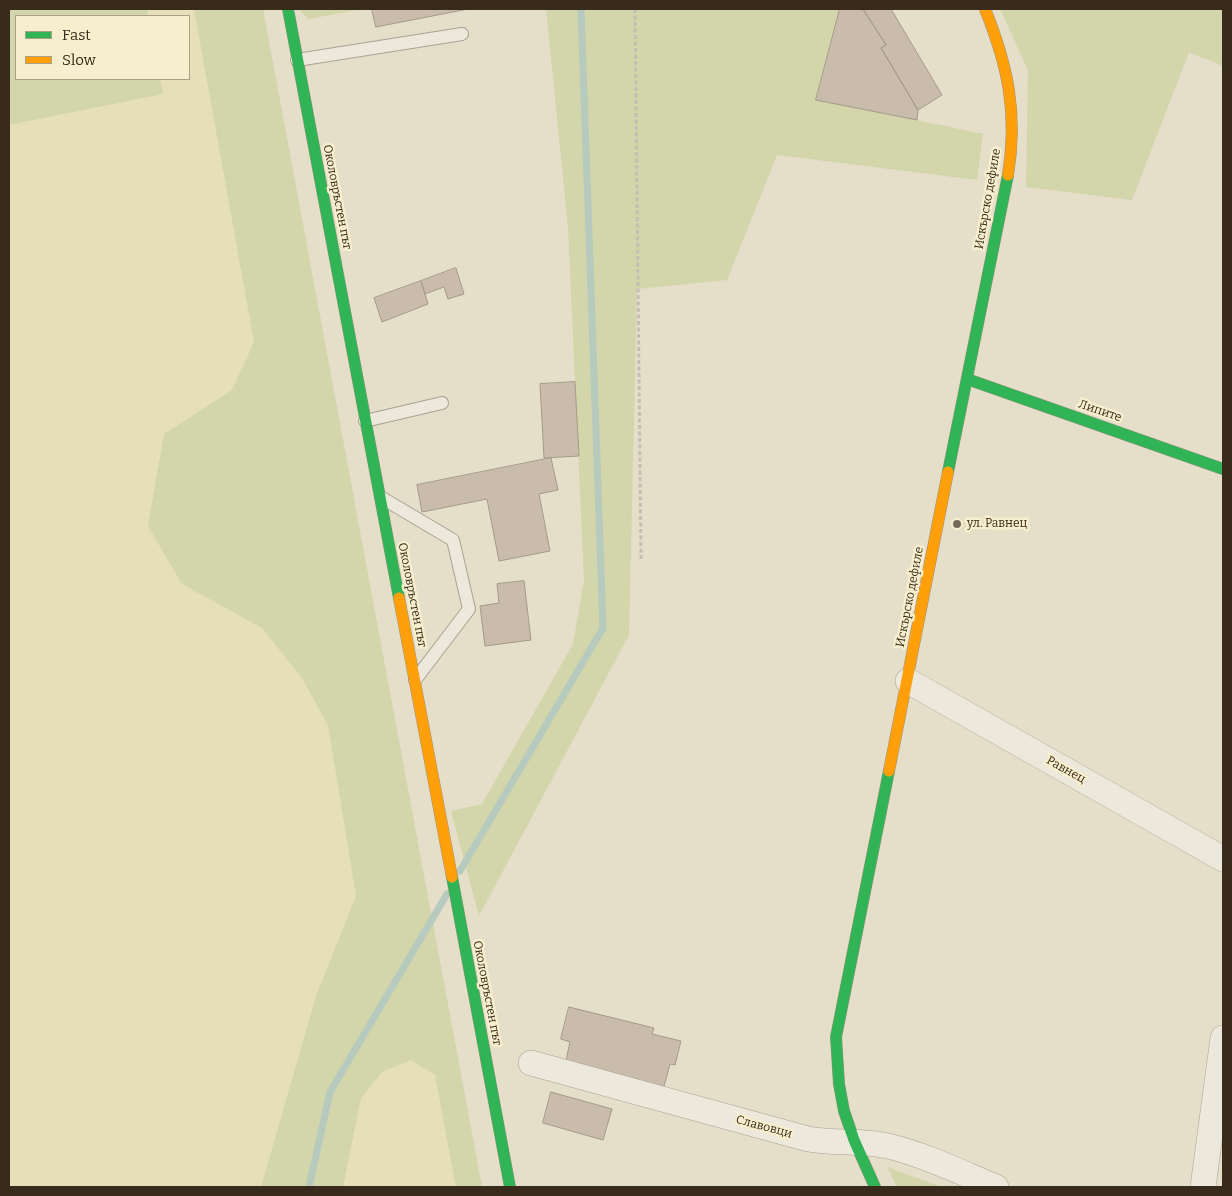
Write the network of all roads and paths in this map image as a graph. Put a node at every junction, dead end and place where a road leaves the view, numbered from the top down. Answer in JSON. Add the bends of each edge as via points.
{"nodes":[{"id":1,"x":288,"y":9,"type":"edge"},
{"id":2,"x":635,"y":9,"type":"edge"},
{"id":3,"x":985,"y":9,"type":"edge"},
{"id":4,"x":462,"y":34,"type":"dead end"},
{"id":5,"x":297,"y":60,"type":"junction"},
{"id":6,"x":967,"y":379,"type":"junction"},
{"id":7,"x":442,"y":403,"type":"dead end"},
{"id":8,"x":365,"y":421,"type":"junction"},
{"id":9,"x":1223,"y":469,"type":"edge"},
{"id":10,"x":380,"y":496,"type":"junction"},
{"id":11,"x":641,"y":560,"type":"dead end"},
{"id":12,"x":908,"y":681,"type":"junction"},
{"id":13,"x":414,"y":682,"type":"junction"},
{"id":14,"x":1223,"y":860,"type":"edge"},
{"id":15,"x":1223,"y":1038,"type":"edge"},
{"id":16,"x":530,"y":1063,"type":"dead end"},
{"id":17,"x":856,"y":1142,"type":"junction"},
{"id":18,"x":510,"y":1187,"type":"edge"},
{"id":19,"x":875,"y":1187,"type":"edge"},
{"id":20,"x":996,"y":1187,"type":"edge"},
{"id":21,"x":1203,"y":1187,"type":"edge"}],
"edges":[{"from":1,"to":5,"type":"main road","name":"Околовръстен път"},
{"from":2,"to":11,"type":"path"},
{"from":3,"to":6,"type":"main road","name":"Искърско дефиле","via":[[1008,80],[1013,129],[1008,173]]},
{"from":4,"to":5,"type":"lane"},
{"from":5,"to":8,"type":"main road","name":"Околовръстен път"},
{"from":6,"to":9,"type":"main road","name":"Липите"},
{"from":6,"to":12,"type":"main road","name":"Искърско дефиле"},
{"from":7,"to":8,"type":"lane"},
{"from":8,"to":10,"type":"main road","name":"Околовръстен път"},
{"from":10,"to":13,"type":"main road","name":"Околовръстен път"},
{"from":10,"to":13,"type":"lane","via":[[453,540],[469,609]]},
{"from":12,"to":14,"type":"street","name":"Равнец"},
{"from":12,"to":17,"type":"main road","name":"Искърско дефиле","via":[[836,1037],[844,1110]]},
{"from":13,"to":18,"type":"main road","name":"Околовръстен път"},
{"from":15,"to":21,"type":"street"},
{"from":16,"to":17,"type":"street","name":"Славовци","via":[[808,1139],[830,1143]]},
{"from":17,"to":19,"type":"main road","name":"Искърско дефиле"},
{"from":17,"to":20,"type":"street","name":"Славовци","via":[[893,1147]]}]}
